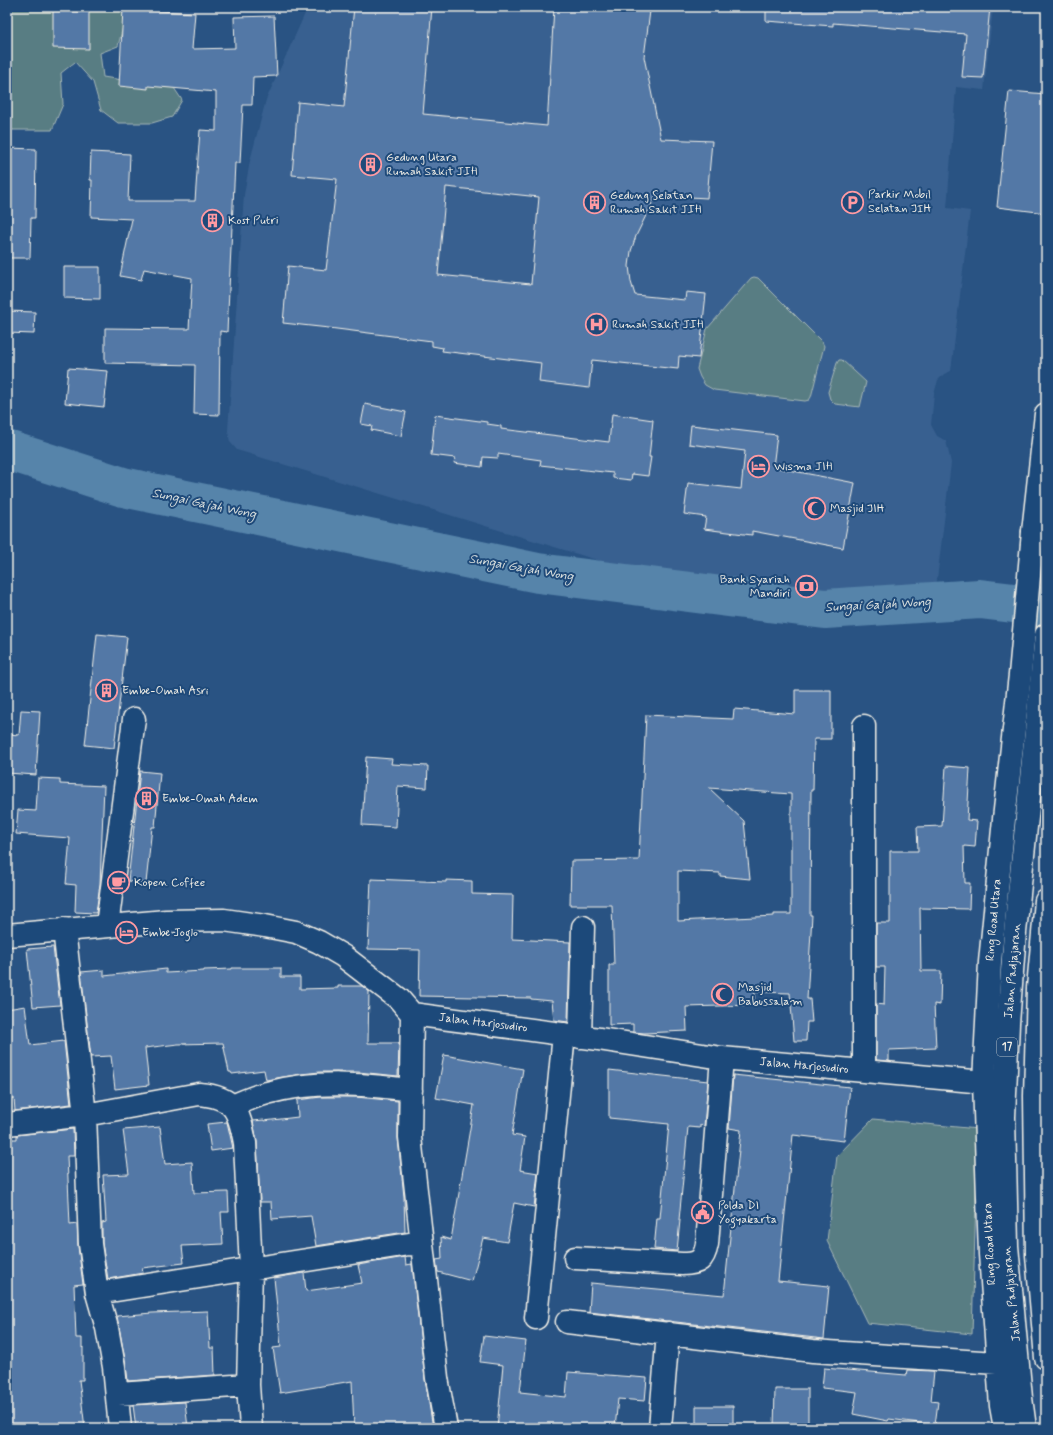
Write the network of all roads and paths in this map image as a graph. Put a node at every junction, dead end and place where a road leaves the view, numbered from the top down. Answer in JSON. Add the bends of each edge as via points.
{"nodes":[{"id":1,"x":1046,"y":414,"type":"edge"},
{"id":2,"x":1037,"y":534,"type":"edge"},
{"id":3,"x":1046,"y":634,"type":"edge"},
{"id":4,"x":134,"y":719,"type":"dead end"},
{"id":5,"x":864,"y":726,"type":"dead end"},
{"id":6,"x":1046,"y":901,"type":"edge"},
{"id":7,"x":107,"y":926,"type":"junction"},
{"id":8,"x":584,"y":927,"type":"dead end"},
{"id":9,"x":64,"y":929,"type":"junction"},
{"id":10,"x":7,"y":934,"type":"edge"},
{"id":11,"x":412,"y":1014,"type":"junction"},
{"id":12,"x":572,"y":1036,"type":"junction"},
{"id":13,"x":722,"y":1058,"type":"junction"},
{"id":14,"x":864,"y":1071,"type":"junction"},
{"id":15,"x":984,"y":1082,"type":"junction"},
{"id":16,"x":411,"y":1090,"type":"junction"},
{"id":17,"x":232,"y":1106,"type":"junction"},
{"id":18,"x":85,"y":1115,"type":"junction"},
{"id":19,"x":7,"y":1124,"type":"edge"},
{"id":20,"x":422,"y":1245,"type":"junction"},
{"id":21,"x":575,"y":1258,"type":"dead end"},
{"id":22,"x":251,"y":1269,"type":"junction"},
{"id":23,"x":98,"y":1293,"type":"junction"},
{"id":24,"x":536,"y":1318,"type":"dead end"},
{"id":25,"x":567,"y":1322,"type":"dead end"},
{"id":26,"x":668,"y":1333,"type":"junction"},
{"id":27,"x":1046,"y":1358,"type":"edge"},
{"id":28,"x":1008,"y":1364,"type":"junction"},
{"id":29,"x":248,"y":1385,"type":"junction"},
{"id":30,"x":118,"y":1394,"type":"junction"},
{"id":31,"x":120,"y":1428,"type":"edge"},
{"id":32,"x":251,"y":1428,"type":"edge"},
{"id":33,"x":446,"y":1428,"type":"edge"},
{"id":34,"x":660,"y":1428,"type":"edge"},
{"id":35,"x":1005,"y":1428,"type":"edge"},
{"id":36,"x":1025,"y":1428,"type":"edge"}],
"edges":[{"from":1,"to":2,"type":"main road","name":"Ring Road Utara"},
{"from":2,"to":15,"type":"main road","name":"Ring Road Utara","via":[[1004,819],[991,954]]},
{"from":3,"to":28,"type":"main road","name":"Jalan Padjajaran","number":"17","via":[[1008,1023],[1004,1117]]},
{"from":4,"to":7,"type":"main road"},
{"from":5,"to":14,"type":"main road"},
{"from":6,"to":27,"type":"main road","via":[[1038,988],[1034,1096],[1036,1255]]},
{"from":7,"to":9,"type":"main road"},
{"from":7,"to":11,"type":"main road","via":[[224,920],[296,932],[343,956],[399,999]]},
{"from":8,"to":12,"type":"main road"},
{"from":9,"to":10,"type":"main road"},
{"from":9,"to":18,"type":"main road"},
{"from":11,"to":12,"type":"main road","name":"Jalan Harjosudiro"},
{"from":11,"to":16,"type":"main road"},
{"from":12,"to":13,"type":"main road","name":"Jalan Harjosudiro"},
{"from":12,"to":24,"type":"main road"},
{"from":13,"to":14,"type":"main road","name":"Jalan Harjosudiro"},
{"from":13,"to":21,"type":"main road","via":[[707,1244],[702,1259],[691,1264],[682,1264]]},
{"from":14,"to":15,"type":"main road","name":"Jalan Harjosudiro"},
{"from":15,"to":28,"type":"main road","name":"Ring Road Utara","via":[[990,1246]]},
{"from":16,"to":17,"type":"main road","via":[[380,1086],[317,1084],[266,1093]]},
{"from":16,"to":20,"type":"main road","via":[[410,1137]]},
{"from":17,"to":18,"type":"main road","via":[[218,1097],[199,1094]]},
{"from":17,"to":22,"type":"main road","via":[[241,1124],[245,1143]]},
{"from":18,"to":19,"type":"main road"},
{"from":18,"to":23,"type":"main road","via":[[90,1244]]},
{"from":20,"to":22,"type":"main road","via":[[409,1244]]},
{"from":20,"to":33,"type":"main road","via":[[437,1378]]},
{"from":22,"to":23,"type":"main road"},
{"from":22,"to":29,"type":"main road"},
{"from":23,"to":30,"type":"main road","via":[[107,1328]]},
{"from":25,"to":26,"type":"main road"},
{"from":26,"to":28,"type":"main road","via":[[813,1350]]},
{"from":26,"to":34,"type":"main road"},
{"from":28,"to":35,"type":"main road","name":"Ring Road Utara","via":[[1001,1406]]},
{"from":28,"to":36,"type":"main road","name":"Jalan Padjajaran","number":"17"},
{"from":29,"to":30,"type":"main road"},
{"from":29,"to":32,"type":"main road"},
{"from":30,"to":31,"type":"main road"}]}
